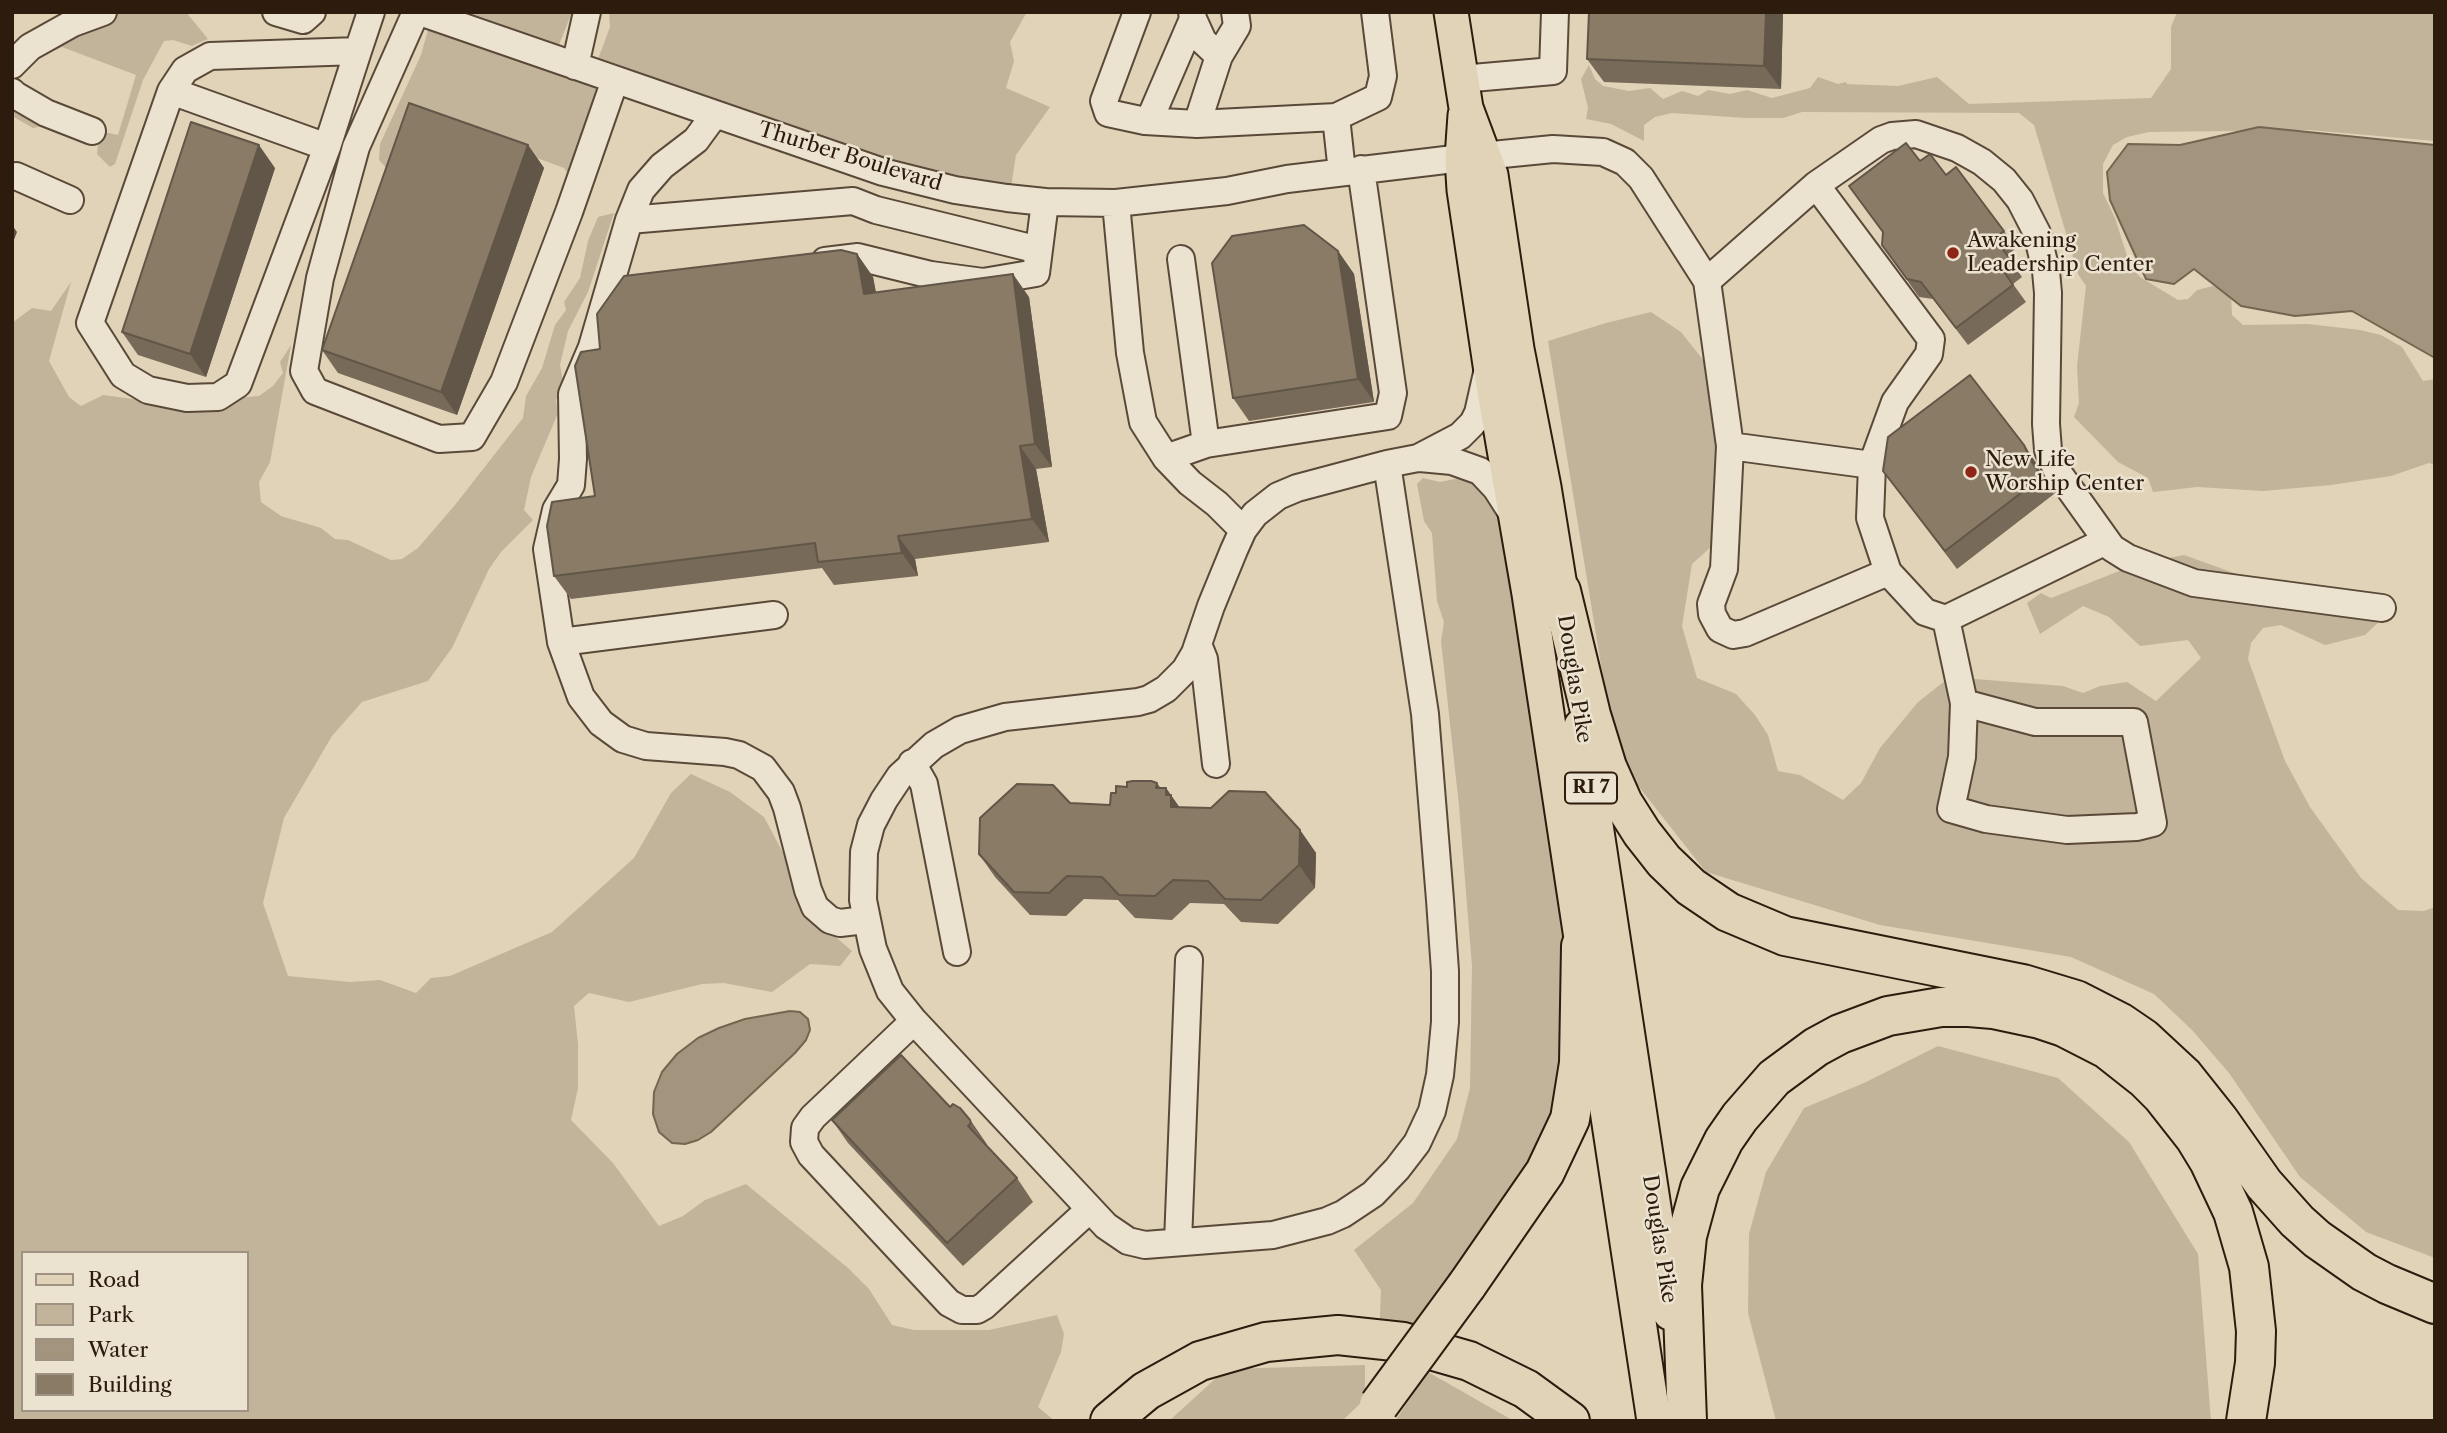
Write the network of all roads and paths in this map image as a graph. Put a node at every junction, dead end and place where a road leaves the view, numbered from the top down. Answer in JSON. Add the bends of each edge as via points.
{"nodes":[{"id":1,"x":103,"y":12,"type":"edge"},
{"id":2,"x":276,"y":12,"type":"edge"},
{"id":3,"x":312,"y":12,"type":"edge"},
{"id":4,"x":371,"y":12,"type":"edge"},
{"id":5,"x":418,"y":12,"type":"edge"},
{"id":6,"x":587,"y":12,"type":"edge"},
{"id":7,"x":1137,"y":12,"type":"edge"},
{"id":8,"x":1235,"y":12,"type":"edge"},
{"id":9,"x":1375,"y":12,"type":"edge"},
{"id":10,"x":1451,"y":12,"type":"edge"},
{"id":11,"x":1555,"y":12,"type":"edge"},
{"id":12,"x":1193,"y":16,"type":"edge"},
{"id":13,"x":452,"y":18,"type":"edge"},
{"id":14,"x":358,"y":51,"type":"junction"},
{"id":15,"x":1219,"y":56,"type":"junction"},
{"id":16,"x":12,"y":65,"type":"edge"},
{"id":17,"x":575,"y":66,"type":"junction"},
{"id":18,"x":615,"y":80,"type":"junction"},
{"id":19,"x":171,"y":91,"type":"junction"},
{"id":20,"x":12,"y":92,"type":"edge"},
{"id":21,"x":1464,"y":94,"type":"junction"},
{"id":22,"x":715,"y":114,"type":"junction"},
{"id":23,"x":1336,"y":117,"type":"junction"},
{"id":24,"x":1149,"y":121,"type":"junction"},
{"id":25,"x":1197,"y":124,"type":"junction"},
{"id":26,"x":92,"y":131,"type":"dead end"},
{"id":27,"x":327,"y":148,"type":"junction"},
{"id":28,"x":1474,"y":157,"type":"junction"},
{"id":29,"x":1352,"y":171,"type":"junction"},
{"id":30,"x":14,"y":178,"type":"edge"},
{"id":31,"x":1816,"y":184,"type":"junction"},
{"id":32,"x":70,"y":200,"type":"dead end"},
{"id":33,"x":1045,"y":202,"type":"junction"},
{"id":34,"x":1116,"y":202,"type":"junction"},
{"id":35,"x":629,"y":220,"type":"junction"},
{"id":36,"x":1181,"y":259,"type":"dead end"},
{"id":37,"x":1037,"y":261,"type":"junction"},
{"id":38,"x":803,"y":263,"type":"edge"},
{"id":39,"x":638,"y":281,"type":"edge"},
{"id":40,"x":1707,"y":281,"type":"junction"},
{"id":41,"x":611,"y":284,"type":"junction"},
{"id":42,"x":1488,"y":351,"type":"junction"},
{"id":43,"x":1206,"y":444,"type":"junction"},
{"id":44,"x":1730,"y":446,"type":"junction"},
{"id":45,"x":1166,"y":457,"type":"junction"},
{"id":46,"x":1418,"y":458,"type":"junction"},
{"id":47,"x":1387,"y":464,"type":"junction"},
{"id":48,"x":1872,"y":465,"type":"junction"},
{"id":49,"x":1518,"y":525,"type":"junction"},
{"id":50,"x":1243,"y":530,"type":"junction"},
{"id":51,"x":2106,"y":541,"type":"junction"},
{"id":52,"x":1888,"y":572,"type":"junction"},
{"id":53,"x":1561,"y":591,"type":"junction"},
{"id":54,"x":2382,"y":608,"type":"dead end"},
{"id":55,"x":774,"y":615,"type":"dead end"},
{"id":56,"x":1946,"y":619,"type":"junction"},
{"id":57,"x":561,"y":642,"type":"junction"},
{"id":58,"x":1198,"y":644,"type":"junction"},
{"id":59,"x":1964,"y":703,"type":"junction"},
{"id":60,"x":912,"y":763,"type":"junction"},
{"id":61,"x":1216,"y":764,"type":"dead end"},
{"id":62,"x":865,"y":920,"type":"junction"},
{"id":63,"x":1581,"y":946,"type":"junction"},
{"id":64,"x":957,"y":952,"type":"dead end"},
{"id":65,"x":1189,"y":960,"type":"dead end"},
{"id":66,"x":914,"y":1021,"type":"junction"},
{"id":67,"x":1090,"y":1209,"type":"junction"},
{"id":68,"x":1178,"y":1242,"type":"junction"},
{"id":69,"x":2435,"y":1304,"type":"edge"},
{"id":70,"x":1373,"y":1413,"type":"edge"},
{"id":71,"x":1110,"y":1421,"type":"edge"},
{"id":72,"x":1570,"y":1421,"type":"edge"},
{"id":73,"x":1654,"y":1421,"type":"edge"},
{"id":74,"x":1687,"y":1421,"type":"edge"},
{"id":75,"x":2246,"y":1421,"type":"edge"}],
"edges":[{"from":1,"to":16,"type":"street","via":[[30,47]]},
{"from":2,"to":3,"type":"street","via":[[303,20]]},
{"from":4,"to":14,"type":"street"},
{"from":5,"to":13,"type":"street","name":"Thurber Boulevard"},
{"from":5,"to":18,"type":"street","via":[[356,147],[320,278],[304,371],[315,391],[439,439],[472,438],[504,382]]},
{"from":6,"to":17,"type":"street"},
{"from":7,"to":24,"type":"street","via":[[1104,101],[1108,113]]},
{"from":8,"to":15,"type":"street","via":[[1237,26]]},
{"from":9,"to":23,"type":"street","via":[[1383,76],[1378,97]]},
{"from":10,"to":21,"type":"main road","name":"Douglas Pike","number":"RI 7"},
{"from":11,"to":21,"type":"street","via":[[1553,71]]},
{"from":12,"to":15,"type":"street","via":[[1203,41]]},
{"from":12,"to":24,"type":"street"},
{"from":13,"to":17,"type":"street","name":"Thurber Boulevard"},
{"from":14,"to":19,"type":"street","via":[[211,56],[186,70]]},
{"from":14,"to":27,"type":"street"},
{"from":15,"to":25,"type":"street"},
{"from":17,"to":18,"type":"street","name":"Thurber Boulevard"},
{"from":18,"to":22,"type":"street","name":"Thurber Boulevard"},
{"from":19,"to":27,"type":"street"},
{"from":19,"to":27,"type":"street","via":[[90,323],[123,375],[148,390],[187,398],[218,397],[238,384]]},
{"from":20,"to":26,"type":"street","via":[[46,113]]},
{"from":21,"to":28,"type":"main road","name":"Douglas Pike","number":"RI 7"},
{"from":22,"to":33,"type":"street","name":"Thurber Boulevard","via":[[884,172],[955,190]]},
{"from":22,"to":35,"type":"street","via":[[696,140],[662,166],[641,190]]},
{"from":23,"to":25,"type":"street"},
{"from":23,"to":29,"type":"street"},
{"from":24,"to":25,"type":"street"},
{"from":28,"to":29,"type":"street","name":"Thurber Boulevard"},
{"from":28,"to":40,"type":"street","via":[[1553,149],[1615,156],[1633,169],[1648,189]]},
{"from":28,"to":42,"type":"main road","name":"Douglas Pike","number":"RI 7","via":[[1464,190]]},
{"from":28,"to":53,"type":"main road","name":"Douglas Pike","number":"RI 7","via":[[1494,194]]},
{"from":29,"to":34,"type":"street","name":"Thurber Boulevard","via":[[1227,191]]},
{"from":29,"to":43,"type":"street","via":[[1393,393],[1388,416]]},
{"from":30,"to":32,"type":"street"},
{"from":31,"to":40,"type":"street"},
{"from":31,"to":48,"type":"street","via":[[1931,339],[1929,354],[1895,402]]},
{"from":31,"to":51,"type":"street","via":[[1892,136],[1916,134],[1972,155],[2013,189],[2037,233],[2046,271],[2046,436],[2052,462]]},
{"from":33,"to":34,"type":"street","name":"Thurber Boulevard"},
{"from":33,"to":37,"type":"street"},
{"from":34,"to":45,"type":"street","via":[[1130,353],[1143,422]]},
{"from":35,"to":37,"type":"street","via":[[853,201]]},
{"from":35,"to":41,"type":"street"},
{"from":36,"to":43,"type":"street"},
{"from":37,"to":38,"type":"street","via":[[983,282],[858,257]]},
{"from":39,"to":41,"type":"street"},
{"from":40,"to":44,"type":"street"},
{"from":41,"to":57,"type":"street","via":[[572,394],[571,485],[556,510],[547,549]]},
{"from":42,"to":46,"type":"street","via":[[1485,387],[1473,423],[1460,436]]},
{"from":42,"to":49,"type":"main road","name":"Douglas Pike","number":"RI 7"},
{"from":43,"to":45,"type":"street"},
{"from":44,"to":48,"type":"street"},
{"from":44,"to":52,"type":"street","via":[[1724,569],[1712,604],[1720,629],[1733,635],[1745,633]]},
{"from":45,"to":50,"type":"street"},
{"from":46,"to":47,"type":"street"},
{"from":46,"to":49,"type":"street","via":[[1452,461],[1480,471]]},
{"from":47,"to":50,"type":"street","via":[[1287,492],[1261,508]]},
{"from":47,"to":68,"type":"street","via":[[1432,780],[1446,997],[1436,1095],[1408,1156],[1374,1194],[1343,1214],[1292,1231]]},
{"from":48,"to":52,"type":"street","via":[[1870,518]]},
{"from":49,"to":63,"type":"main road","name":"Douglas Pike","number":"RI 7"},
{"from":50,"to":58,"type":"street"},
{"from":51,"to":54,"type":"street","via":[[2128,558],[2194,583]]},
{"from":51,"to":56,"type":"street"},
{"from":52,"to":56,"type":"street","via":[[1925,612]]},
{"from":53,"to":69,"type":"highway","via":[[1606,767],[1642,832],[1691,887],[1728,912],[1784,936],[2023,984],[2076,1000],[2121,1023],[2184,1076],[2264,1184],[2317,1239],[2364,1272]]},
{"from":53,"to":74,"type":"main road","name":"Douglas Pike","number":"RI 7"},
{"from":55,"to":57,"type":"street"},
{"from":56,"to":59,"type":"street"},
{"from":57,"to":62,"type":"street","via":[[581,697],[612,733],[646,746],[732,753],[763,768],[787,808],[815,907],[840,923]]},
{"from":58,"to":60,"type":"street","via":[[1179,677],[1149,699],[975,724],[947,737]]},
{"from":58,"to":61,"type":"street","via":[[1204,659]]},
{"from":59,"to":59,"type":"street","via":[[2035,722],[2134,722],[2153,823],[2067,830],[1986,819],[1951,809],[1962,757]]},
{"from":60,"to":62,"type":"street","via":[[884,800],[867,838],[862,879]]},
{"from":60,"to":64,"type":"street","via":[[924,783]]},
{"from":62,"to":66,"type":"street","via":[[885,981]]},
{"from":63,"to":70,"type":"highway","bridge":true,"via":[[1579,1063],[1570,1119],[1545,1172]]},
{"from":63,"to":73,"type":"main road","name":"Douglas Pike","number":"RI 7"},
{"from":65,"to":68,"type":"street"},
{"from":66,"to":67,"type":"street"},
{"from":66,"to":67,"type":"street","via":[[813,1117],[805,1128],[804,1142],[949,1303],[962,1310],[984,1306]]},
{"from":67,"to":68,"type":"street","via":[[1128,1241],[1145,1245]]},
{"from":71,"to":72,"type":"highway","via":[[1146,1391],[1200,1361],[1266,1342],[1338,1335],[1403,1342],[1469,1361],[1526,1389]]},
{"from":74,"to":75,"type":"highway","via":[[1682,1285],[1687,1236],[1700,1188],[1724,1140],[1774,1078],[1816,1047],[1888,1016],[1941,1007],[1993,1009],[2040,1019],[2107,1049],[2162,1096],[2195,1138],[2233,1212],[2249,1267],[2256,1331]]}]}
